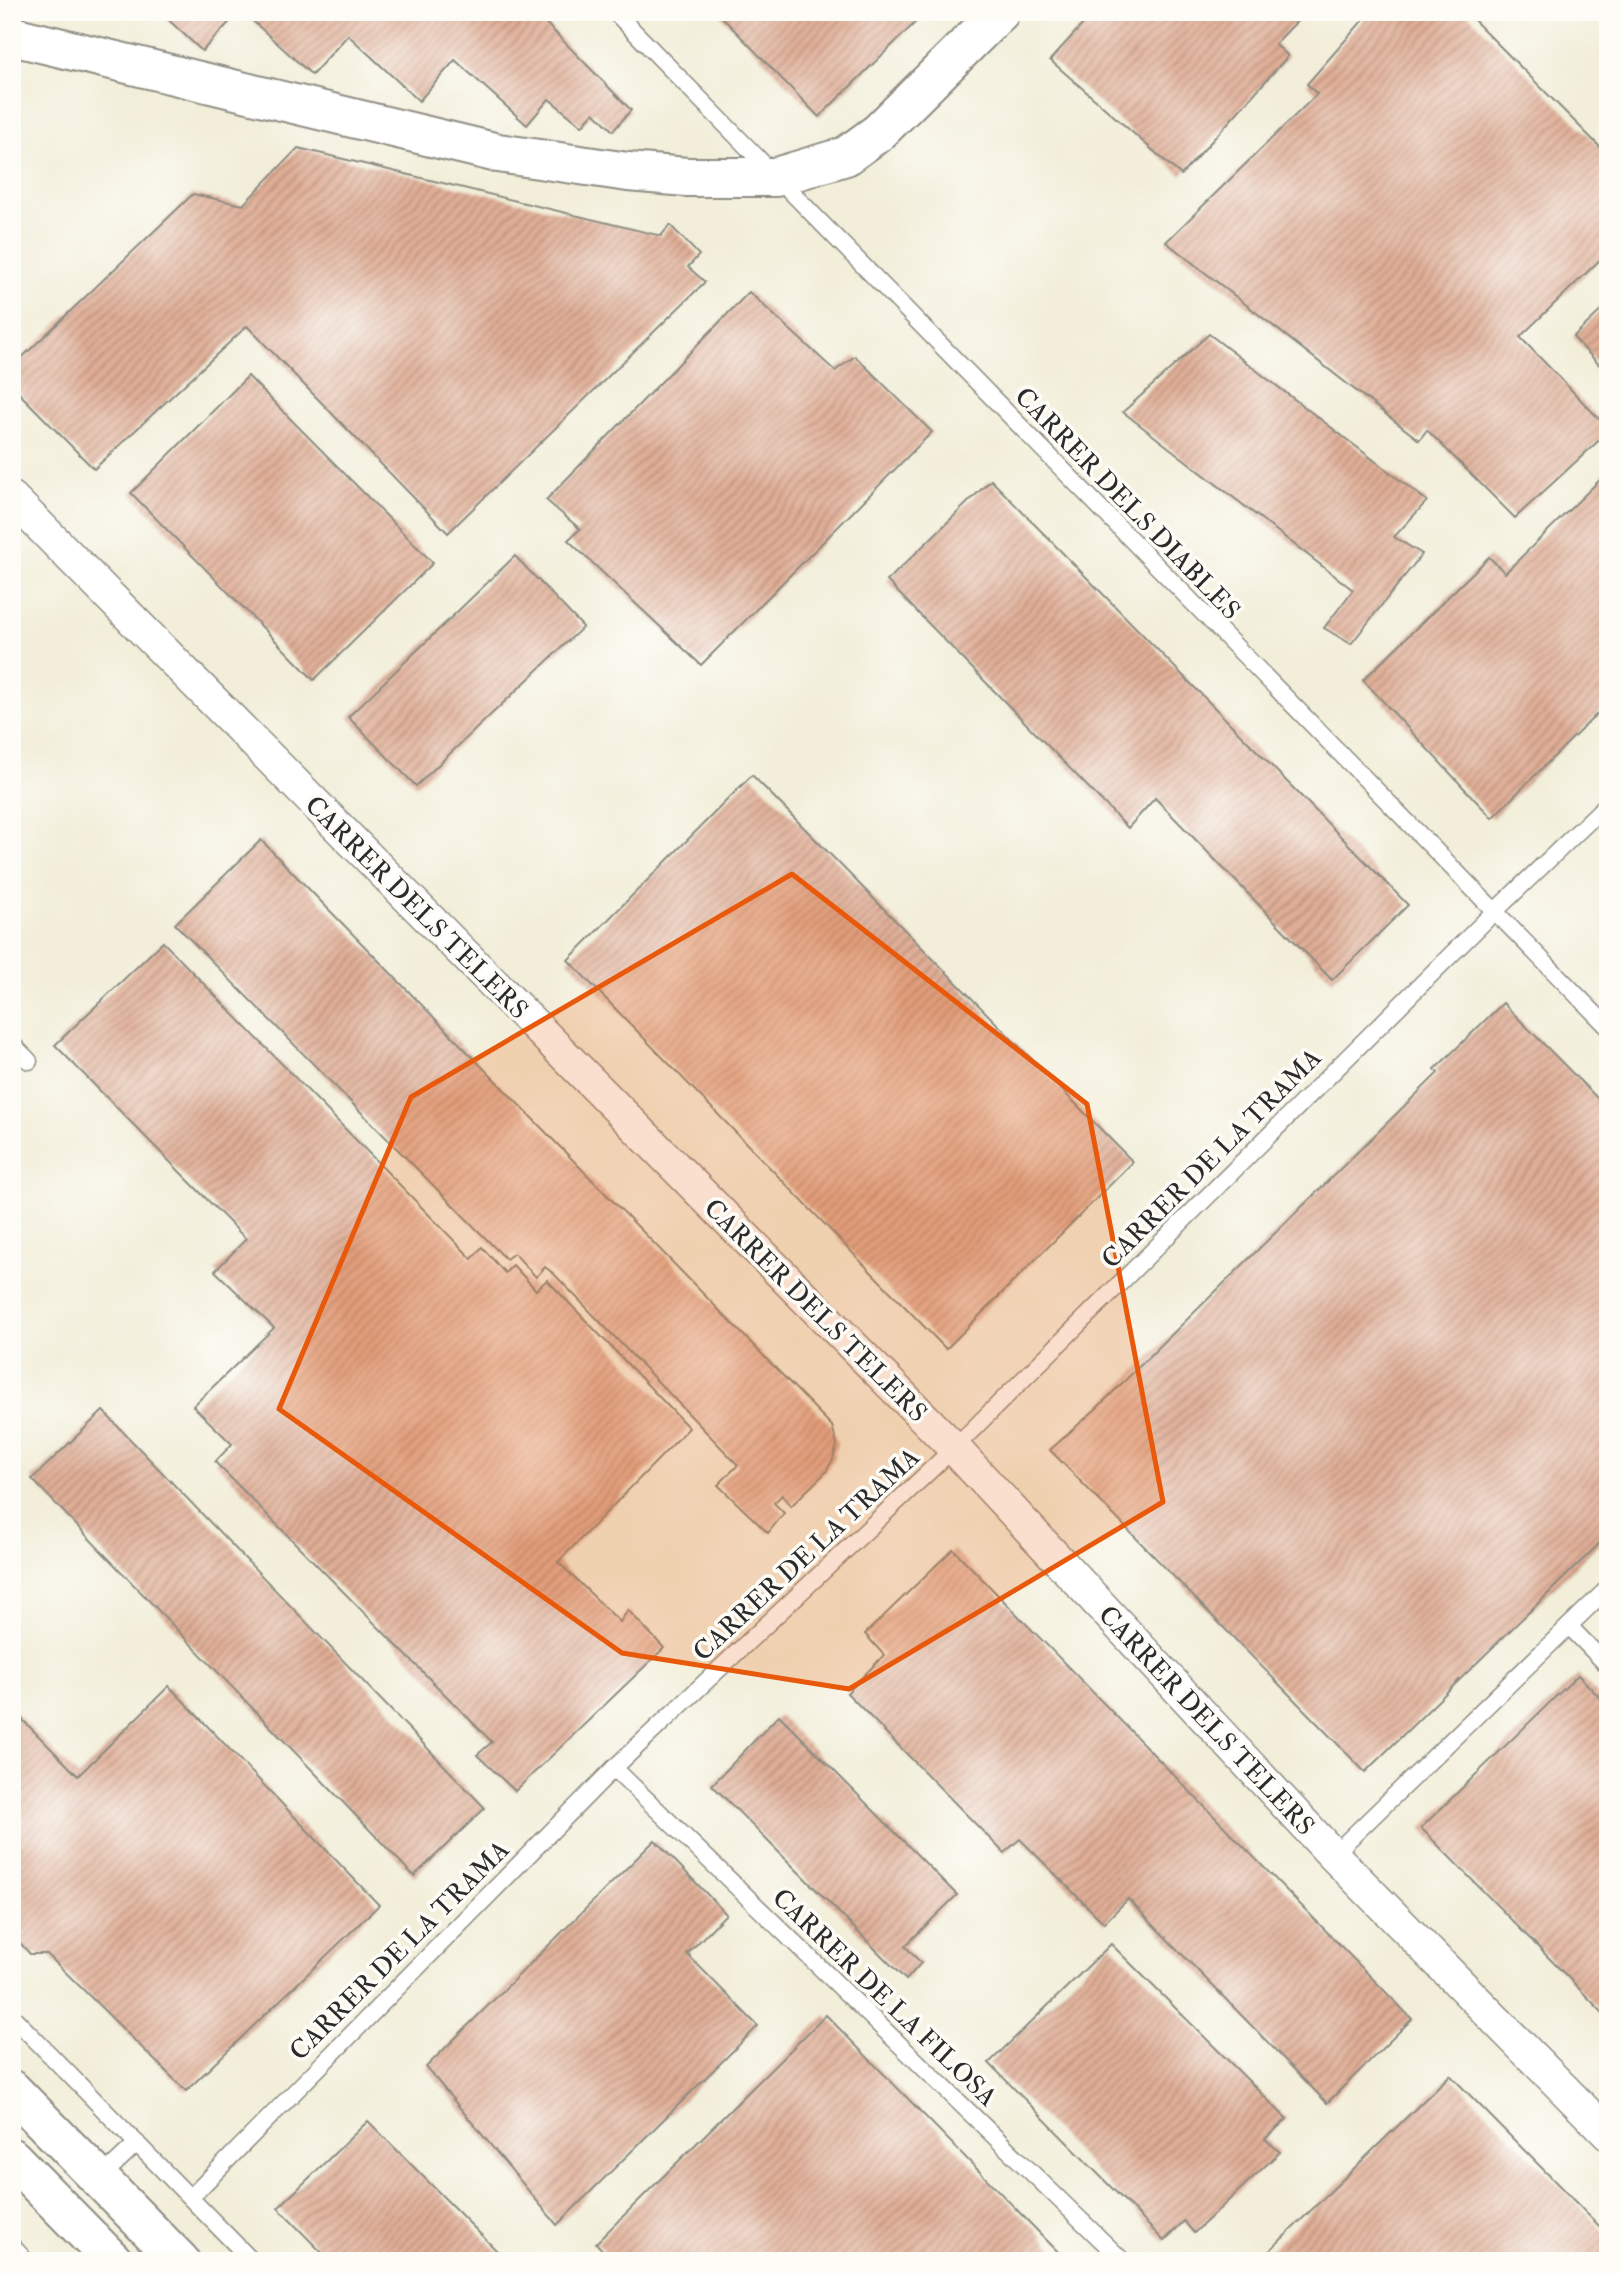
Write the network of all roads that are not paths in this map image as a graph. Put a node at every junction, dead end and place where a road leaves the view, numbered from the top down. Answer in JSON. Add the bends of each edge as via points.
{"nodes":[{"id":1,"x":615,"y":12,"type":"edge"},
{"id":2,"x":1000,"y":12,"type":"edge"},
{"id":3,"x":12,"y":36,"type":"edge"},
{"id":4,"x":776,"y":177,"type":"junction"},
{"id":5,"x":12,"y":498,"type":"edge"},
{"id":6,"x":1608,"y":803,"type":"edge"},
{"id":7,"x":1494,"y":912,"type":"junction"},
{"id":8,"x":1608,"y":1027,"type":"edge"},
{"id":9,"x":12,"y":1044,"type":"edge"},
{"id":10,"x":29,"y":1061,"type":"dead end"},
{"id":11,"x":954,"y":1448,"type":"junction"},
{"id":12,"x":1608,"y":1588,"type":"edge"},
{"id":13,"x":1569,"y":1626,"type":"junction"},
{"id":14,"x":1608,"y":1666,"type":"edge"},
{"id":15,"x":614,"y":1768,"type":"junction"},
{"id":16,"x":1333,"y":1855,"type":"junction"},
{"id":17,"x":12,"y":2016,"type":"edge"},
{"id":18,"x":12,"y":2090,"type":"edge"},
{"id":19,"x":1608,"y":2134,"type":"edge"},
{"id":20,"x":137,"y":2143,"type":"junction"},
{"id":21,"x":12,"y":2158,"type":"edge"},
{"id":22,"x":100,"y":2178,"type":"junction"},
{"id":23,"x":191,"y":2197,"type":"junction"},
{"id":24,"x":12,"y":2246,"type":"edge"},
{"id":25,"x":26,"y":2261,"type":"edge"},
{"id":26,"x":113,"y":2261,"type":"edge"},
{"id":27,"x":180,"y":2261,"type":"edge"},
{"id":28,"x":252,"y":2261,"type":"edge"},
{"id":29,"x":1123,"y":2261,"type":"edge"}],
"edges":[{"from":1,"to":4,"type":"lane","name":"CARRER DELS DIABLES"},
{"from":2,"to":4,"type":"street","via":[[879,132],[846,156]]},
{"from":3,"to":4,"type":"street","via":[[498,153],[628,172]]},
{"from":4,"to":7,"type":"lane","name":"CARRER DELS DIABLES"},
{"from":5,"to":11,"type":"street","name":"CARRER DELS TELERS"},
{"from":6,"to":7,"type":"lane","name":"CARRER DE LA TRAMA"},
{"from":7,"to":8,"type":"lane","name":"CARRER DELS DIABLES"},
{"from":7,"to":11,"type":"lane","name":"CARRER DE LA TRAMA"},
{"from":9,"to":10,"type":"lane"},
{"from":11,"to":15,"type":"lane","name":"CARRER DE LA TRAMA"},
{"from":11,"to":16,"type":"street","name":"CARRER DELS TELERS"},
{"from":12,"to":13,"type":"lane"},
{"from":13,"to":14,"type":"lane"},
{"from":13,"to":16,"type":"lane"},
{"from":15,"to":23,"type":"lane","name":"CARRER DE LA TRAMA"},
{"from":15,"to":29,"type":"lane","name":"CARRER DE LA FILOSA"},
{"from":16,"to":19,"type":"street","name":"CARRER DELS TELERS"},
{"from":17,"to":20,"type":"lane"},
{"from":18,"to":22,"type":"street"},
{"from":20,"to":22,"type":"lane"},
{"from":20,"to":23,"type":"lane"},
{"from":21,"to":26,"type":"street"},
{"from":22,"to":27,"type":"street"},
{"from":23,"to":28,"type":"lane"},
{"from":24,"to":25,"type":"lane"}]}
